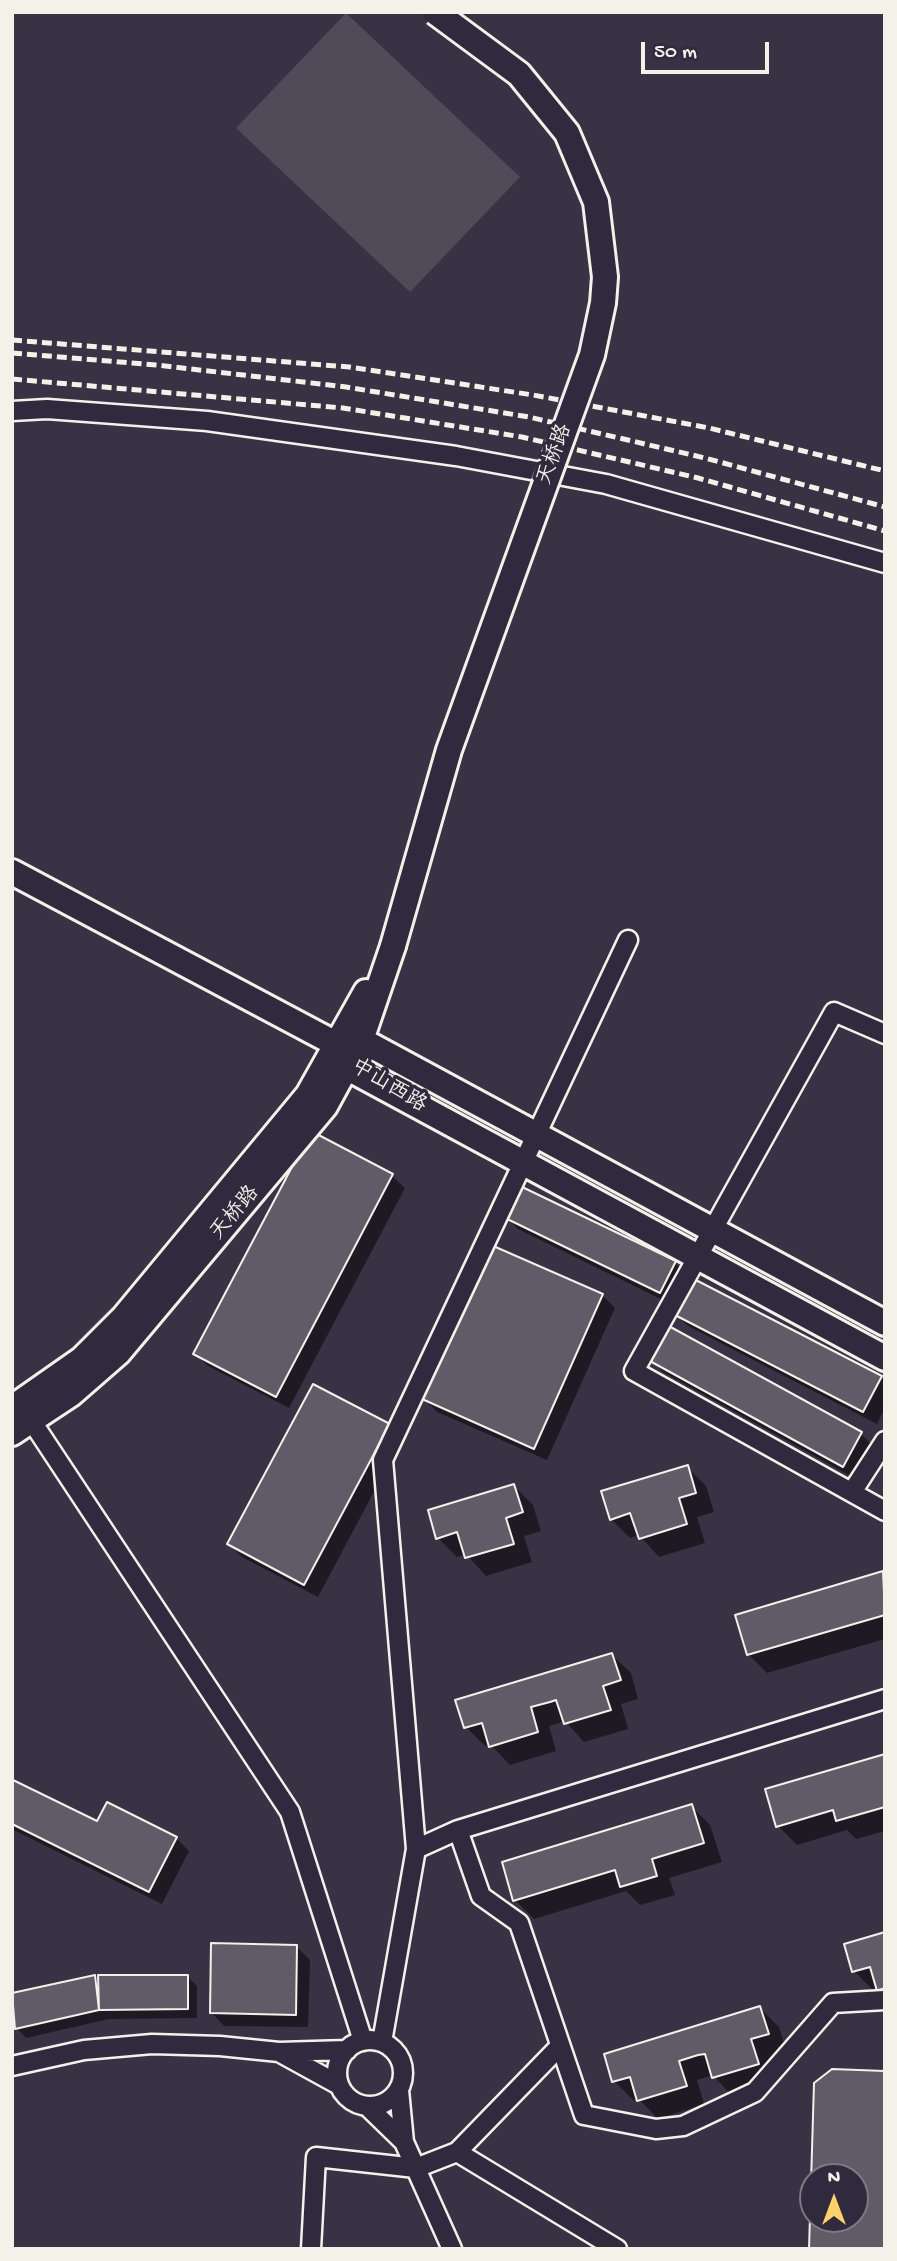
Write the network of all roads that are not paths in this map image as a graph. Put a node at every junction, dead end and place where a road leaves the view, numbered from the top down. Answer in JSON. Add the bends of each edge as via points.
{"nodes":[{"id":1,"x":435,"y":12,"type":"edge"},
{"id":2,"x":12,"y":411,"type":"edge"},
{"id":3,"x":885,"y":563,"type":"edge"},
{"id":4,"x":12,"y":872,"type":"edge"},
{"id":5,"x":628,"y":940,"type":"dead end"},
{"id":6,"x":393,"y":946,"type":"junction"},
{"id":7,"x":885,"y":1034,"type":"edge"},
{"id":8,"x":360,"y":1040,"type":"junction"},
{"id":9,"x":335,"y":1044,"type":"junction"},
{"id":10,"x":346,"y":1067,"type":"junction"},
{"id":11,"x":536,"y":1135,"type":"junction"},
{"id":12,"x":524,"y":1163,"type":"junction"},
{"id":13,"x":713,"y":1230,"type":"junction"},
{"id":14,"x":698,"y":1257,"type":"junction"},
{"id":15,"x":885,"y":1323,"type":"edge"},
{"id":16,"x":885,"y":1358,"type":"edge"},
{"id":17,"x":19,"y":1416,"type":"edge"},
{"id":18,"x":885,"y":1441,"type":"edge"},
{"id":19,"x":852,"y":1492,"type":"junction"},
{"id":20,"x":885,"y":1511,"type":"edge"},
{"id":21,"x":885,"y":1699,"type":"edge"},
{"id":22,"x":458,"y":1830,"type":"junction"},
{"id":23,"x":416,"y":1849,"type":"junction"},
{"id":24,"x":885,"y":2000,"type":"edge"},
{"id":25,"x":363,"y":2041,"type":"junction"},
{"id":26,"x":382,"y":2042,"type":"junction"},
{"id":27,"x":560,"y":2046,"type":"junction"},
{"id":28,"x":347,"y":2050,"type":"junction"},
{"id":29,"x":279,"y":2052,"type":"junction"},
{"id":30,"x":12,"y":2066,"type":"edge"},
{"id":31,"x":339,"y":2085,"type":"junction"},
{"id":32,"x":399,"y":2090,"type":"junction"},
{"id":33,"x":367,"y":2106,"type":"junction"},
{"id":34,"x":404,"y":2142,"type":"junction"},
{"id":35,"x":457,"y":2152,"type":"junction"},
{"id":36,"x":416,"y":2168,"type":"junction"},
{"id":37,"x":311,"y":2249,"type":"edge"},
{"id":38,"x":452,"y":2249,"type":"edge"},
{"id":39,"x":617,"y":2249,"type":"edge"}],
"edges":[{"from":1,"to":6,"type":"main road","name":"天桥路","bridge":true,"via":[[519,74],[567,133],[596,202],[605,277],[592,355],[449,750]]},
{"from":2,"to":3,"type":"street","via":[[207,421],[456,456],[606,484]]},
{"from":4,"to":9,"type":"main road"},
{"from":5,"to":11,"type":"street"},
{"from":6,"to":8,"type":"main road","name":"天桥路"},
{"from":6,"to":9,"type":"main road","name":"天桥路"},
{"from":7,"to":13,"type":"street","via":[[834,1012]]},
{"from":8,"to":9,"type":"main road","name":"中山西路"},
{"from":8,"to":10,"type":"main road","name":"天桥路"},
{"from":8,"to":11,"type":"main road","name":"中山西路"},
{"from":9,"to":10,"type":"main road","name":"中山西路"},
{"from":9,"to":17,"type":"main road","name":"天桥路","via":[[308,1095],[124,1317]]},
{"from":10,"to":12,"type":"main road","name":"中山西路"},
{"from":10,"to":17,"type":"main road","name":"天桥路","via":[[325,1106],[140,1331],[95,1374]]},
{"from":11,"to":12,"type":"street"},
{"from":11,"to":13,"type":"main road","name":"中山西路"},
{"from":12,"to":14,"type":"main road","name":"中山西路"},
{"from":12,"to":23,"type":"street","via":[[383,1460]]},
{"from":13,"to":14,"type":"street"},
{"from":13,"to":15,"type":"main road","name":"中山西路"},
{"from":14,"to":16,"type":"main road","name":"中山西路"},
{"from":14,"to":19,"type":"street","via":[[634,1371]]},
{"from":17,"to":25,"type":"street","via":[[290,1812]]},
{"from":18,"to":19,"type":"street"},
{"from":19,"to":20,"type":"street"},
{"from":21,"to":22,"type":"street"},
{"from":22,"to":23,"type":"street"},
{"from":22,"to":27,"type":"street","via":[[481,1896],[519,1923]]},
{"from":23,"to":26,"type":"street"},
{"from":24,"to":27,"type":"street","via":[[833,2003],[755,2092],[683,2126],[656,2129],[583,2115]]},
{"from":25,"to":26,"type":"street"},
{"from":25,"to":28,"type":"street"},
{"from":26,"to":32,"type":"street","via":[[401,2062]]},
{"from":27,"to":35,"type":"street"},
{"from":28,"to":29,"type":"street"},
{"from":28,"to":31,"type":"street","via":[[338,2066]]},
{"from":29,"to":30,"type":"street","via":[[152,2044],[84,2050]]},
{"from":29,"to":31,"type":"street"},
{"from":31,"to":33,"type":"street","via":[[350,2100]]},
{"from":32,"to":33,"type":"street","via":[[386,2103]]},
{"from":32,"to":34,"type":"street"},
{"from":33,"to":34,"type":"street"},
{"from":34,"to":36,"type":"street"},
{"from":35,"to":36,"type":"street"},
{"from":35,"to":39,"type":"street"},
{"from":36,"to":37,"type":"street","via":[[316,2157]]},
{"from":36,"to":38,"type":"street"}]}
